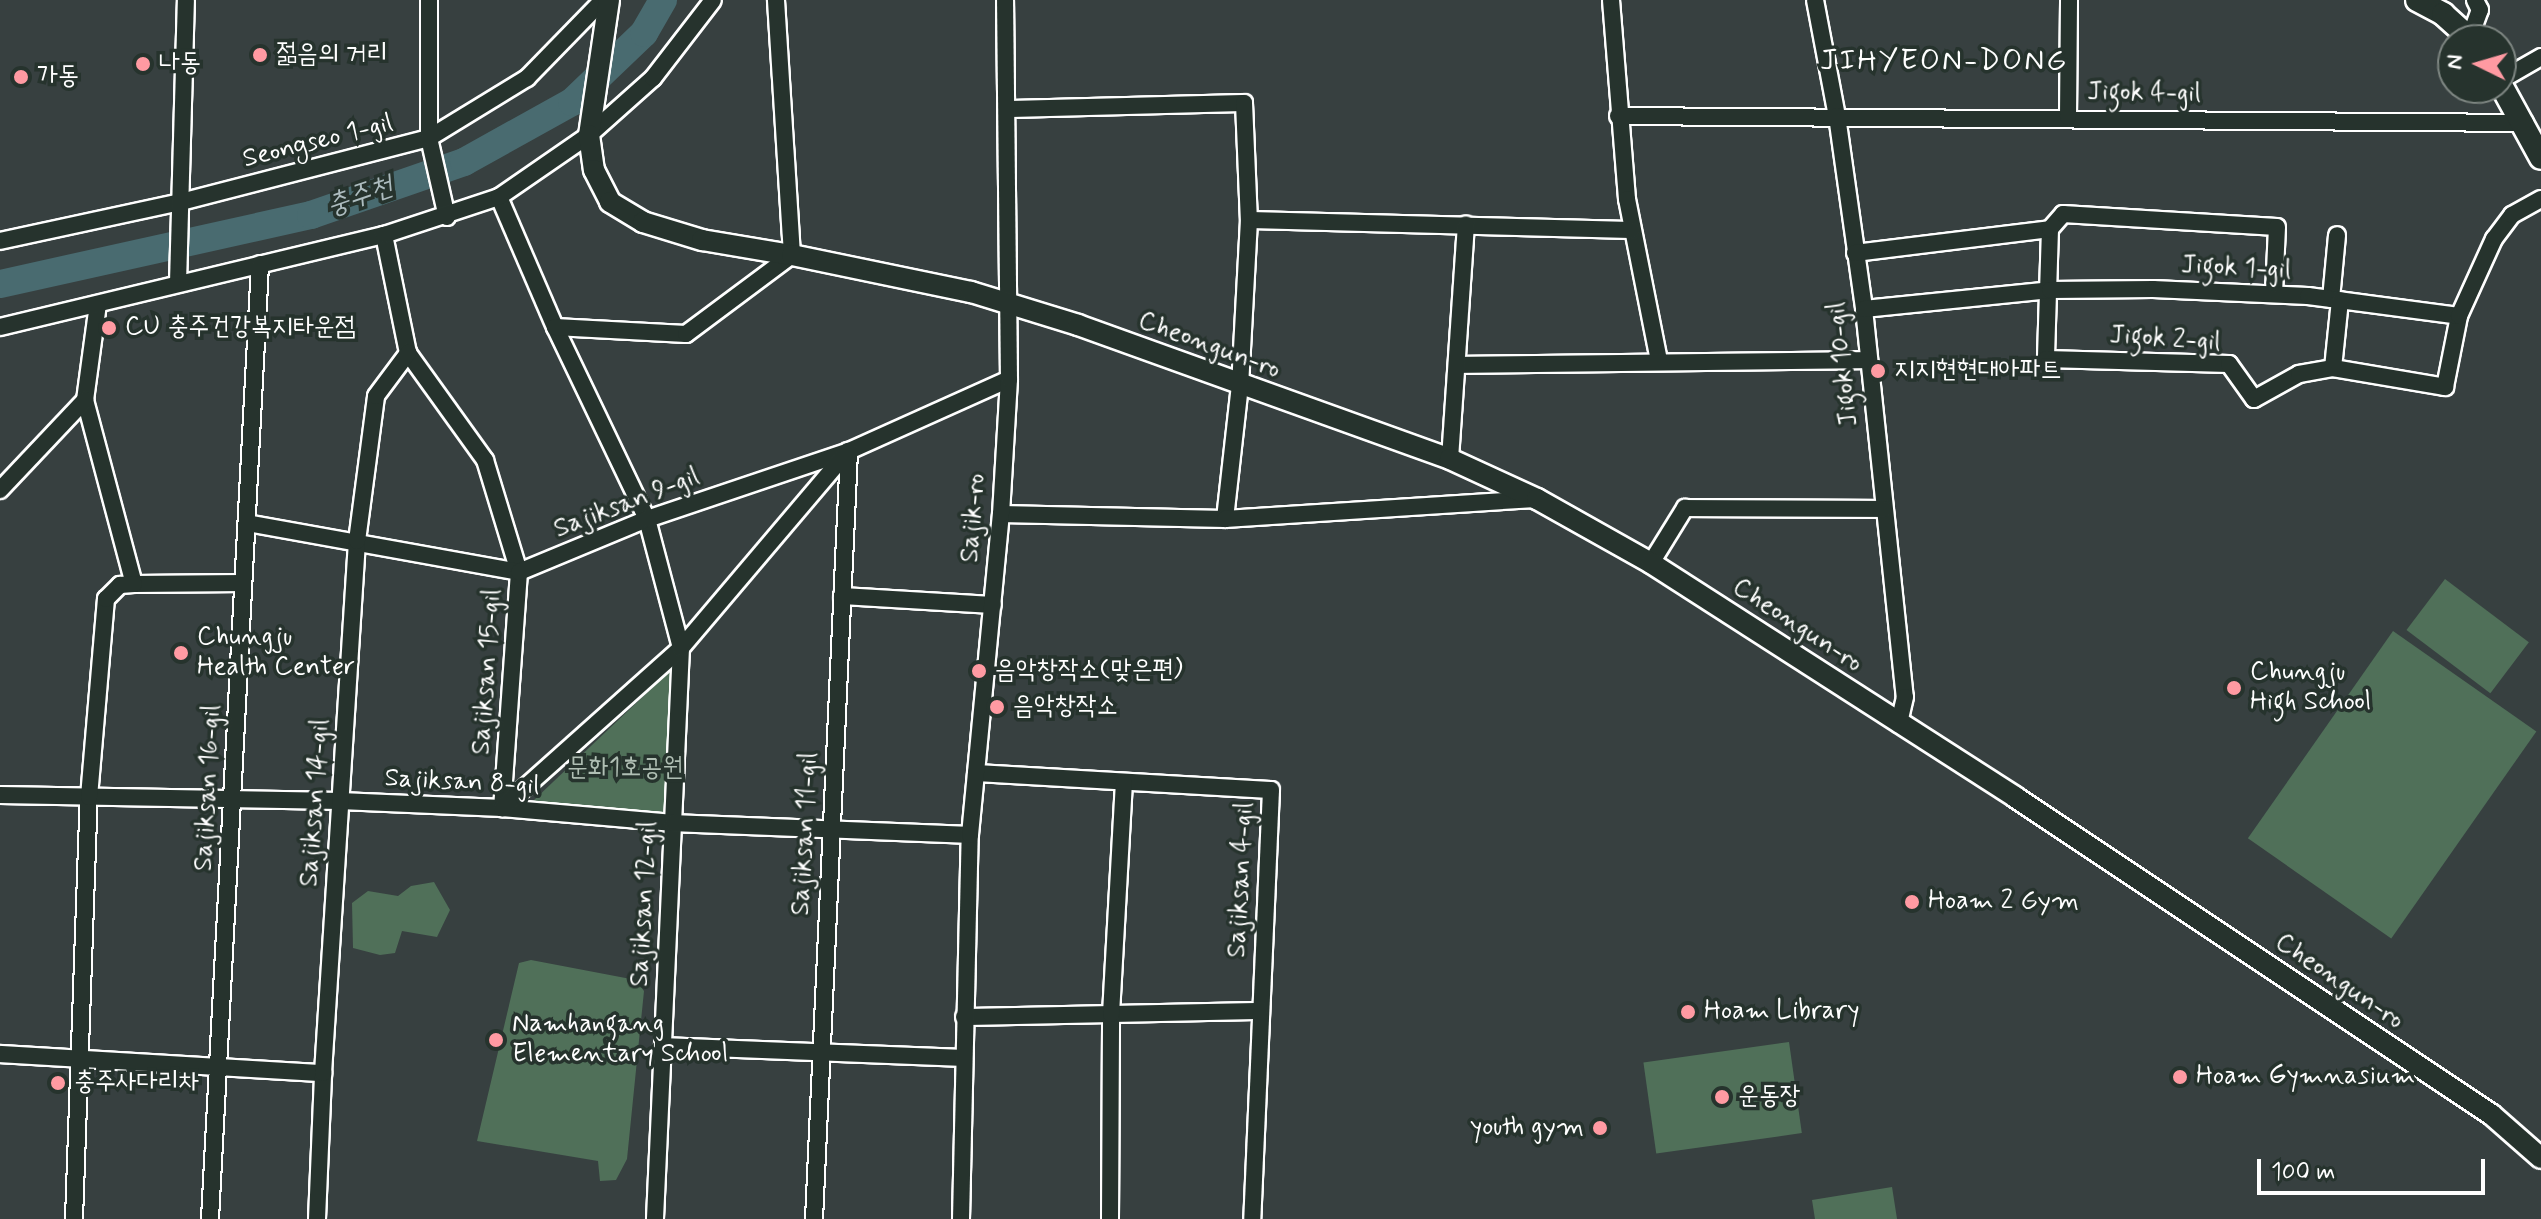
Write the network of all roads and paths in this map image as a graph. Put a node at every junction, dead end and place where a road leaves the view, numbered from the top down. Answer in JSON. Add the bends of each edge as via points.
{"nodes":[{"id":1,"x":186,"y":0,"type":"edge"},
{"id":2,"x":429,"y":0,"type":"edge"},
{"id":3,"x":606,"y":0,"type":"edge"},
{"id":4,"x":713,"y":0,"type":"edge"},
{"id":5,"x":776,"y":0,"type":"edge"},
{"id":6,"x":1005,"y":0,"type":"edge"},
{"id":7,"x":1611,"y":0,"type":"edge"},
{"id":8,"x":1815,"y":0,"type":"edge"},
{"id":9,"x":2069,"y":0,"type":"edge"},
{"id":10,"x":2417,"y":0,"type":"edge"},
{"id":11,"x":2481,"y":3,"type":"edge"},
{"id":12,"x":2455,"y":24,"type":"edge"},
{"id":13,"x":2475,"y":24,"type":"edge"},
{"id":14,"x":2541,"y":57,"type":"edge"},
{"id":15,"x":2517,"y":73,"type":"edge"},
{"id":16,"x":2514,"y":104,"type":"edge"},
{"id":17,"x":1009,"y":109,"type":"junction"},
{"id":18,"x":1618,"y":116,"type":"junction"},
{"id":19,"x":1837,"y":116,"type":"junction"},
{"id":20,"x":2068,"y":117,"type":"junction"},
{"id":21,"x":2525,"y":123,"type":"junction"},
{"id":22,"x":589,"y":135,"type":"junction"},
{"id":23,"x":429,"y":138,"type":"junction"},
{"id":24,"x":2541,"y":158,"type":"edge"},
{"id":25,"x":499,"y":197,"type":"junction"},
{"id":26,"x":2541,"y":199,"type":"edge"},
{"id":27,"x":181,"y":202,"type":"junction"},
{"id":28,"x":447,"y":217,"type":"junction"},
{"id":29,"x":1249,"y":220,"type":"junction"},
{"id":30,"x":1466,"y":225,"type":"junction"},
{"id":31,"x":2050,"y":229,"type":"junction"},
{"id":32,"x":1632,"y":230,"type":"junction"},
{"id":33,"x":384,"y":235,"type":"junction"},
{"id":34,"x":2337,"y":235,"type":"dead end"},
{"id":35,"x":0,"y":241,"type":"edge"},
{"id":36,"x":1855,"y":253,"type":"junction"},
{"id":37,"x":792,"y":255,"type":"junction"},
{"id":38,"x":260,"y":264,"type":"junction"},
{"id":39,"x":178,"y":283,"type":"junction"},
{"id":40,"x":2050,"y":290,"type":"junction"},
{"id":41,"x":2274,"y":294,"type":"junction"},
{"id":42,"x":2336,"y":300,"type":"junction"},
{"id":43,"x":98,"y":304,"type":"junction"},
{"id":44,"x":1010,"y":306,"type":"junction"},
{"id":45,"x":1864,"y":309,"type":"junction"},
{"id":46,"x":2459,"y":316,"type":"junction"},
{"id":47,"x":0,"y":327,"type":"edge"},
{"id":48,"x":555,"y":327,"type":"junction"},
{"id":49,"x":408,"y":353,"type":"junction"},
{"id":50,"x":1659,"y":360,"type":"junction"},
{"id":51,"x":1868,"y":360,"type":"junction"},
{"id":52,"x":1459,"y":365,"type":"junction"},
{"id":53,"x":2333,"y":368,"type":"junction"},
{"id":54,"x":1009,"y":379,"type":"junction"},
{"id":55,"x":1240,"y":385,"type":"junction"},
{"id":56,"x":85,"y":400,"type":"junction"},
{"id":57,"x":849,"y":451,"type":"junction"},
{"id":58,"x":1450,"y":459,"type":"junction"},
{"id":59,"x":0,"y":490,"type":"edge"},
{"id":60,"x":1537,"y":499,"type":"junction"},
{"id":61,"x":1884,"y":509,"type":"junction"},
{"id":62,"x":1001,"y":514,"type":"junction"},
{"id":63,"x":647,"y":519,"type":"junction"},
{"id":64,"x":1225,"y":519,"type":"junction"},
{"id":65,"x":247,"y":523,"type":"junction"},
{"id":66,"x":357,"y":541,"type":"junction"},
{"id":67,"x":1651,"y":563,"type":"junction"},
{"id":68,"x":519,"y":572,"type":"junction"},
{"id":69,"x":243,"y":583,"type":"junction"},
{"id":70,"x":134,"y":584,"type":"junction"},
{"id":71,"x":842,"y":596,"type":"junction"},
{"id":72,"x":993,"y":605,"type":"junction"},
{"id":73,"x":681,"y":648,"type":"junction"},
{"id":74,"x":1899,"y":724,"type":"junction"},
{"id":75,"x":976,"y":773,"type":"junction"},
{"id":76,"x":1124,"y":782,"type":"junction"},
{"id":77,"x":0,"y":795,"type":"edge"},
{"id":78,"x":89,"y":797,"type":"junction"},
{"id":79,"x":232,"y":799,"type":"junction"},
{"id":80,"x":340,"y":801,"type":"junction"},
{"id":81,"x":502,"y":808,"type":"junction"},
{"id":82,"x":673,"y":823,"type":"junction"},
{"id":83,"x":829,"y":829,"type":"junction"},
{"id":84,"x":970,"y":835,"type":"junction"},
{"id":85,"x":1260,"y":1011,"type":"junction"},
{"id":86,"x":1111,"y":1014,"type":"junction"},
{"id":87,"x":964,"y":1017,"type":"junction"},
{"id":88,"x":663,"y":1046,"type":"junction"},
{"id":89,"x":821,"y":1053,"type":"junction"},
{"id":90,"x":0,"y":1054,"type":"edge"},
{"id":91,"x":80,"y":1057,"type":"junction"},
{"id":92,"x":963,"y":1058,"type":"junction"},
{"id":93,"x":218,"y":1065,"type":"junction"},
{"id":94,"x":323,"y":1073,"type":"junction"},
{"id":95,"x":2492,"y":1115,"type":"junction"},
{"id":96,"x":2541,"y":1139,"type":"edge"},
{"id":97,"x":2541,"y":1158,"type":"edge"},
{"id":98,"x":74,"y":1219,"type":"edge"},
{"id":99,"x":210,"y":1219,"type":"edge"},
{"id":100,"x":317,"y":1219,"type":"edge"},
{"id":101,"x":655,"y":1219,"type":"edge"},
{"id":102,"x":814,"y":1219,"type":"edge"},
{"id":103,"x":961,"y":1219,"type":"edge"},
{"id":104,"x":1110,"y":1219,"type":"edge"},
{"id":105,"x":1252,"y":1219,"type":"edge"}],
"edges":[{"from":1,"to":27,"type":"street"},
{"from":2,"to":23,"type":"street"},
{"from":3,"to":22,"type":"street"},
{"from":3,"to":23,"type":"street","name":"Seongseo 1-gil","via":[[527,78]]},
{"from":4,"to":22,"type":"street","via":[[653,78]]},
{"from":5,"to":37,"type":"street"},
{"from":6,"to":17,"type":"street","name":"Sajik-ro"},
{"from":7,"to":18,"type":"street"},
{"from":8,"to":19,"type":"street","name":"Jigok 10-gil"},
{"from":9,"to":20,"type":"street"},
{"from":10,"to":12,"type":"main road"},
{"from":11,"to":13,"type":"street"},
{"from":14,"to":15,"type":"street"},
{"from":16,"to":21,"type":"main road"},
{"from":17,"to":29,"type":"street","via":[[1244,103]]},
{"from":17,"to":44,"type":"street","name":"Sajik-ro"},
{"from":18,"to":19,"type":"street","name":"Jigok 4-gil"},
{"from":18,"to":32,"type":"street"},
{"from":19,"to":20,"type":"street","name":"Jigok 4-gil"},
{"from":19,"to":36,"type":"street","name":"Jigok 10-gil"},
{"from":20,"to":21,"type":"street","name":"Jigok 4-gil"},
{"from":21,"to":24,"type":"main road"},
{"from":22,"to":25,"type":"street"},
{"from":22,"to":37,"type":"street","via":[[594,170],[610,202],[621,209],[643,222],[702,240]]},
{"from":23,"to":27,"type":"street","name":"Seongseo 1-gil"},
{"from":23,"to":28,"type":"street"},
{"from":25,"to":28,"type":"street"},
{"from":25,"to":48,"type":"street","name":"Sajiksan 12-gil"},
{"from":26,"to":46,"type":"street","via":[[2512,215],[2494,239]]},
{"from":27,"to":35,"type":"street","name":"Seongseo 1-gil"},
{"from":27,"to":39,"type":"street"},
{"from":28,"to":33,"type":"street"},
{"from":29,"to":30,"type":"street"},
{"from":29,"to":55,"type":"street"},
{"from":30,"to":32,"type":"street"},
{"from":30,"to":52,"type":"street"},
{"from":31,"to":36,"type":"street"},
{"from":31,"to":40,"type":"street"},
{"from":31,"to":41,"type":"street","via":[[2063,214],[2277,227]]},
{"from":32,"to":50,"type":"street"},
{"from":33,"to":38,"type":"street"},
{"from":33,"to":49,"type":"street","name":"Sajiksan 15-gil"},
{"from":34,"to":42,"type":"street"},
{"from":36,"to":45,"type":"street","name":"Jigok 10-gil"},
{"from":37,"to":44,"type":"street","via":[[971,292]]},
{"from":37,"to":48,"type":"street","via":[[686,334]]},
{"from":38,"to":39,"type":"street"},
{"from":38,"to":65,"type":"street","name":"Sajiksan 16-gil"},
{"from":39,"to":43,"type":"street"},
{"from":40,"to":41,"type":"street","name":"Jigok 1-gil"},
{"from":40,"to":45,"type":"street","name":"Jigok 1-gil"},
{"from":40,"to":53,"type":"street","name":"Jigok 2-gil","via":[[2046,359],[2229,364],[2254,399],[2299,374]]},
{"from":41,"to":42,"type":"street","name":"Jigok 1-gil"},
{"from":42,"to":46,"type":"street","name":"Jigok 1-gil"},
{"from":42,"to":53,"type":"street"},
{"from":43,"to":47,"type":"street"},
{"from":43,"to":56,"type":"street"},
{"from":44,"to":54,"type":"street","name":"Sajik-ro"},
{"from":44,"to":55,"type":"street","name":"Cheongun-ro","via":[[1078,325]]},
{"from":45,"to":51,"type":"street","name":"Jigok 10-gil"},
{"from":46,"to":53,"type":"street","name":"Jigok 2-gil","via":[[2445,387]]},
{"from":48,"to":63,"type":"street","name":"Sajiksan 12-gil"},
{"from":49,"to":66,"type":"street","name":"Sajiksan 14-gil","via":[[376,396]]},
{"from":49,"to":68,"type":"street","name":"Sajiksan 15-gil","via":[[485,460]]},
{"from":50,"to":51,"type":"street"},
{"from":50,"to":52,"type":"street"},
{"from":51,"to":61,"type":"street","name":"Jigok 10-gil"},
{"from":52,"to":58,"type":"street"},
{"from":54,"to":57,"type":"street","name":"Sajiksan 9-gil"},
{"from":54,"to":62,"type":"street","name":"Sajik-ro"},
{"from":55,"to":58,"type":"street","name":"Cheongun-ro"},
{"from":55,"to":64,"type":"street"},
{"from":56,"to":59,"type":"street"},
{"from":56,"to":70,"type":"street"},
{"from":57,"to":63,"type":"street","name":"Sajiksan 9-gil"},
{"from":57,"to":71,"type":"street","name":"Sajiksan 11-gil"},
{"from":57,"to":73,"type":"street"},
{"from":58,"to":60,"type":"street","name":"Cheongun-ro"},
{"from":60,"to":64,"type":"street"},
{"from":60,"to":67,"type":"street","name":"Cheongun-ro"},
{"from":61,"to":67,"type":"street","via":[[1685,508]]},
{"from":61,"to":74,"type":"street","name":"Jigok 10-gil","via":[[1905,697]]},
{"from":62,"to":64,"type":"street"},
{"from":62,"to":72,"type":"street","name":"Sajik-ro"},
{"from":63,"to":68,"type":"street","name":"Sajiksan 9-gil"},
{"from":63,"to":73,"type":"street","name":"Sajiksan 12-gil"},
{"from":65,"to":66,"type":"street"},
{"from":65,"to":69,"type":"street","name":"Sajiksan 16-gil"},
{"from":66,"to":68,"type":"street"},
{"from":66,"to":80,"type":"street","name":"Sajiksan 14-gil"},
{"from":67,"to":74,"type":"street","name":"Cheongun-ro"},
{"from":68,"to":81,"type":"street","name":"Sajiksan 15-gil"},
{"from":69,"to":70,"type":"street"},
{"from":69,"to":79,"type":"street","name":"Sajiksan 16-gil"},
{"from":70,"to":78,"type":"street","via":[[120,585],[106,599]]},
{"from":71,"to":72,"type":"street"},
{"from":71,"to":83,"type":"street","name":"Sajiksan 11-gil"},
{"from":72,"to":75,"type":"street","name":"Sajik-ro"},
{"from":73,"to":81,"type":"street"},
{"from":73,"to":82,"type":"street","name":"Sajiksan 12-gil"},
{"from":74,"to":95,"type":"street","name":"Cheongun-ro"},
{"from":75,"to":76,"type":"street","name":"Sajiksan 4-gil"},
{"from":75,"to":84,"type":"street","name":"Sajik-ro"},
{"from":76,"to":85,"type":"street","name":"Sajiksan 4-gil","via":[[1271,790]]},
{"from":76,"to":86,"type":"street"},
{"from":77,"to":78,"type":"street","name":"Sajiksan 8-gil"},
{"from":78,"to":79,"type":"street","name":"Sajiksan 8-gil"},
{"from":78,"to":91,"type":"street"},
{"from":79,"to":80,"type":"street","name":"Sajiksan 8-gil"},
{"from":79,"to":93,"type":"street","name":"Sajiksan 16-gil"},
{"from":80,"to":81,"type":"street","name":"Sajiksan 8-gil"},
{"from":80,"to":94,"type":"street","name":"Sajiksan 14-gil"},
{"from":81,"to":82,"type":"street","name":"Sajiksan 8-gil"},
{"from":82,"to":83,"type":"street","name":"Sajiksan 8-gil"},
{"from":82,"to":88,"type":"street","name":"Sajiksan 12-gil"},
{"from":83,"to":84,"type":"street","name":"Sajiksan 8-gil"},
{"from":83,"to":89,"type":"street","name":"Sajiksan 11-gil"},
{"from":84,"to":87,"type":"street","name":"Sajik-ro"},
{"from":85,"to":86,"type":"street"},
{"from":85,"to":105,"type":"street","name":"Sajiksan 4-gil"},
{"from":86,"to":87,"type":"street"},
{"from":86,"to":104,"type":"street"},
{"from":87,"to":92,"type":"street","name":"Sajik-ro"},
{"from":88,"to":89,"type":"street"},
{"from":88,"to":101,"type":"street","name":"Sajiksan 12-gil"},
{"from":89,"to":92,"type":"street"},
{"from":89,"to":102,"type":"street","name":"Sajiksan 11-gil"},
{"from":90,"to":91,"type":"street"},
{"from":91,"to":93,"type":"street"},
{"from":91,"to":98,"type":"street"},
{"from":92,"to":103,"type":"street","name":"Sajik-ro"},
{"from":93,"to":94,"type":"street"},
{"from":93,"to":99,"type":"street","name":"Sajiksan 16-gil"},
{"from":94,"to":100,"type":"street","name":"Sajiksan 14-gil"},
{"from":95,"to":96,"type":"street"},
{"from":95,"to":97,"type":"street"}]}
